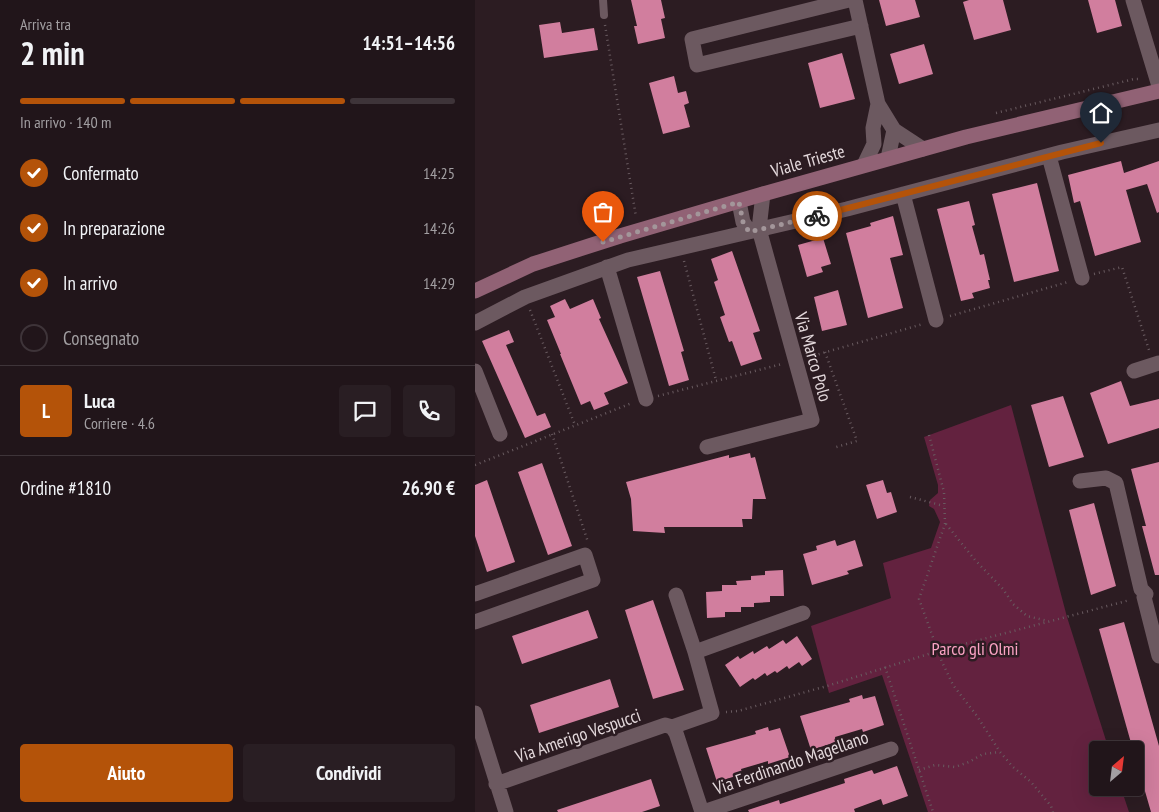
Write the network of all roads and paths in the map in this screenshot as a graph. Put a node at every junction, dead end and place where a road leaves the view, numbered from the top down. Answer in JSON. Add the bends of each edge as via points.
{"nodes":[{"id":1,"x":603,"y":0,"type":"edge"},
{"id":2,"x":849,"y":0,"type":"edge"},
{"id":3,"x":855,"y":0,"type":"edge"},
{"id":4,"x":1133,"y":0,"type":"edge"},
{"id":5,"x":604,"y":15,"type":"joint"},
{"id":6,"x":861,"y":26,"type":"junction"},
{"id":7,"x":1158,"y":85,"type":"edge"},
{"id":8,"x":878,"y":104,"type":"junction"},
{"id":9,"x":994,"y":114,"type":"dead end"},
{"id":10,"x":894,"y":130,"type":"junction"},
{"id":11,"x":1159,"y":130,"type":"edge"},
{"id":12,"x":874,"y":144,"type":"junction"},
{"id":13,"x":923,"y":148,"type":"junction"},
{"id":14,"x":1049,"y":156,"type":"junction"},
{"id":15,"x":888,"y":158,"type":"junction"},
{"id":16,"x":864,"y":165,"type":"junction"},
{"id":17,"x":763,"y":194,"type":"junction"},
{"id":18,"x":903,"y":194,"type":"junction"},
{"id":19,"x":739,"y":202,"type":"junction"},
{"id":20,"x":754,"y":230,"type":"junction"},
{"id":21,"x":638,"y":231,"type":"junction"},
{"id":22,"x":681,"y":248,"type":"junction"},
{"id":23,"x":607,"y":267,"type":"junction"},
{"id":24,"x":1082,"y":278,"type":"junction"},
{"id":25,"x":475,"y":291,"type":"edge"},
{"id":26,"x":525,"y":297,"type":"junction"},
{"id":27,"x":937,"y":320,"type":"junction"},
{"id":28,"x":475,"y":323,"type":"edge"},
{"id":29,"x":825,"y":352,"type":"junction"},
{"id":30,"x":794,"y":361,"type":"junction"},
{"id":31,"x":1156,"y":364,"type":"edge"},
{"id":32,"x":475,"y":371,"type":"edge"},
{"id":33,"x":1134,"y":371,"type":"dead end"},
{"id":34,"x":717,"y":380,"type":"junction"},
{"id":35,"x":646,"y":399,"type":"junction"},
{"id":36,"x":575,"y":425,"type":"junction"},
{"id":37,"x":501,"y":434,"type":"dead end"},
{"id":38,"x":552,"y":434,"type":"junction"},
{"id":39,"x":929,"y":435,"type":"dead end"},
{"id":40,"x":707,"y":447,"type":"dead end"},
{"id":41,"x":833,"y":448,"type":"dead end"},
{"id":42,"x":475,"y":466,"type":"edge"},
{"id":43,"x":1080,"y":481,"type":"dead end"},
{"id":44,"x":910,"y":497,"type":"dead end"},
{"id":45,"x":945,"y":506,"type":"junction"},
{"id":46,"x":945,"y":524,"type":"junction"},
{"id":47,"x":588,"y":543,"type":"dead end"},
{"id":48,"x":1149,"y":593,"type":"edge"},
{"id":49,"x":475,"y":594,"type":"edge"},
{"id":50,"x":676,"y":595,"type":"dead end"},
{"id":51,"x":803,"y":613,"type":"dead end"},
{"id":52,"x":1050,"y":621,"type":"junction"},
{"id":53,"x":475,"y":622,"type":"edge"},
{"id":54,"x":938,"y":651,"type":"junction"},
{"id":55,"x":695,"y":652,"type":"junction"},
{"id":56,"x":1159,"y":656,"type":"edge"},
{"id":57,"x":885,"y":667,"type":"junction"},
{"id":58,"x":475,"y":713,"type":"edge"},
{"id":59,"x":712,"y":713,"type":"junction"},
{"id":60,"x":672,"y":727,"type":"junction"},
{"id":61,"x":891,"y":749,"type":"dead end"},
{"id":62,"x":1000,"y":752,"type":"junction"},
{"id":63,"x":919,"y":770,"type":"junction"},
{"id":64,"x":497,"y":784,"type":"junction"},
{"id":65,"x":507,"y":812,"type":"edge"},
{"id":66,"x":703,"y":812,"type":"edge"},
{"id":67,"x":933,"y":812,"type":"edge"},
{"id":68,"x":1053,"y":812,"type":"edge"}],
"edges":[{"from":1,"to":5,"type":"lane"},
{"from":2,"to":6,"type":"street","via":[[692,39],[697,65]]},
{"from":3,"to":6,"type":"street"},
{"from":4,"to":7,"type":"street"},
{"from":5,"to":21,"type":"path"},
{"from":6,"to":8,"type":"street"},
{"from":7,"to":9,"type":"path","via":[[1134,79]]},
{"from":7,"to":13,"type":"main road","name":"Viale Trieste"},
{"from":8,"to":10,"type":"street"},
{"from":8,"to":12,"type":"street","via":[[873,128]]},
{"from":10,"to":13,"type":"street"},
{"from":10,"to":15,"type":"street"},
{"from":11,"to":14,"type":"street"},
{"from":12,"to":15,"type":"street"},
{"from":12,"to":16,"type":"street"},
{"from":13,"to":15,"type":"main road","name":"Viale Trieste"},
{"from":14,"to":18,"type":"street"},
{"from":14,"to":24,"type":"street"},
{"from":15,"to":16,"type":"main road","name":"Viale Trieste"},
{"from":16,"to":17,"type":"main road","name":"Viale Trieste"},
{"from":17,"to":19,"type":"main road","name":"Viale Trieste"},
{"from":17,"to":20,"type":"street","name":"Via Marco Polo"},
{"from":18,"to":20,"type":"street"},
{"from":18,"to":27,"type":"street"},
{"from":19,"to":20,"type":"street","name":"Via Marco Polo","via":[[743,222]]},
{"from":19,"to":21,"type":"main road","name":"Viale Trieste"},
{"from":20,"to":22,"type":"street"},
{"from":20,"to":30,"type":"street","name":"Via Marco Polo"},
{"from":21,"to":25,"type":"main road","name":"Viale Trieste","via":[[533,264]]},
{"from":22,"to":23,"type":"street"},
{"from":22,"to":34,"type":"path"},
{"from":23,"to":26,"type":"street"},
{"from":23,"to":35,"type":"street"},
{"from":24,"to":27,"type":"path"},
{"from":24,"to":31,"type":"path","via":[[1122,267]]},
{"from":26,"to":28,"type":"street"},
{"from":26,"to":36,"type":"path"},
{"from":27,"to":29,"type":"path"},
{"from":29,"to":30,"type":"path"},
{"from":29,"to":41,"type":"path","via":[[857,441]]},
{"from":30,"to":34,"type":"path"},
{"from":30,"to":40,"type":"street","name":"Via Marco Polo","via":[[811,420]]},
{"from":31,"to":33,"type":"street"},
{"from":32,"to":37,"type":"street"},
{"from":34,"to":35,"type":"path"},
{"from":35,"to":36,"type":"path"},
{"from":36,"to":38,"type":"path"},
{"from":38,"to":42,"type":"path"},
{"from":38,"to":47,"type":"path"},
{"from":39,"to":45,"type":"path"},
{"from":43,"to":48,"type":"street","via":[[1106,478],[1116,483],[1141,589]]},
{"from":44,"to":45,"type":"path"},
{"from":45,"to":46,"type":"path"},
{"from":46,"to":52,"type":"path","via":[[1013,604],[1027,616]]},
{"from":46,"to":54,"type":"path","via":[[919,599]]},
{"from":48,"to":52,"type":"path"},
{"from":48,"to":56,"type":"street"},
{"from":49,"to":53,"type":"street","via":[[585,555],[593,580]]},
{"from":50,"to":55,"type":"street"},
{"from":51,"to":55,"type":"street"},
{"from":52,"to":54,"type":"path"},
{"from":54,"to":57,"type":"path"},
{"from":54,"to":62,"type":"path","via":[[953,685]]},
{"from":55,"to":59,"type":"street"},
{"from":57,"to":59,"type":"path","via":[[738,712]]},
{"from":57,"to":63,"type":"path"},
{"from":58,"to":64,"type":"street","name":"Via Amerigo Vespucci"},
{"from":59,"to":60,"type":"street","name":"Via Amerigo Vespucci"},
{"from":60,"to":64,"type":"street","name":"Via Amerigo Vespucci","via":[[665,725]]},
{"from":60,"to":66,"type":"street"},
{"from":61,"to":66,"type":"street","name":"Via Ferdinando Magellano"},
{"from":62,"to":63,"type":"path","via":[[983,754],[955,767],[935,765]]},
{"from":62,"to":68,"type":"path","via":[[1031,782]]},
{"from":63,"to":67,"type":"path"},
{"from":64,"to":65,"type":"street","name":"Via Amerigo Vespucci"}]}
